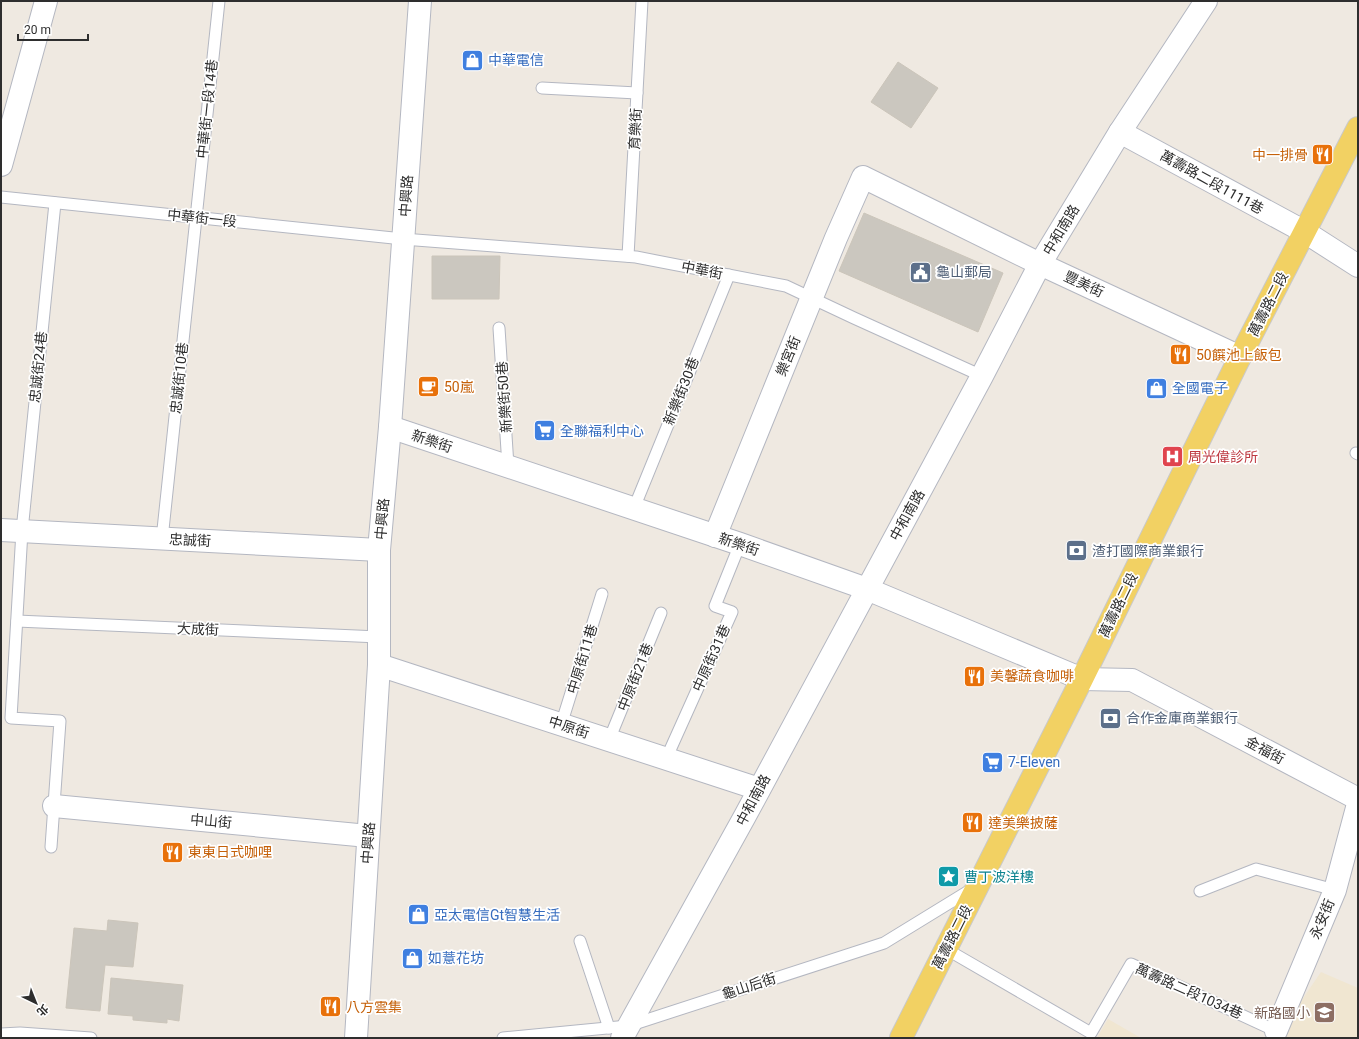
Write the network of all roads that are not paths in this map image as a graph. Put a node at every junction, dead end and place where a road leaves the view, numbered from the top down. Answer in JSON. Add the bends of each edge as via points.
{"nodes":[{"id":1,"x":219,"y":1,"type":"edge"},
{"id":2,"x":420,"y":1,"type":"edge"},
{"id":3,"x":642,"y":1,"type":"edge"},
{"id":4,"x":1206,"y":1,"type":"edge"},
{"id":5,"x":41,"y":3,"type":"edge"},
{"id":6,"x":542,"y":88,"type":"dead end"},
{"id":7,"x":637,"y":93,"type":"junction"},
{"id":8,"x":1358,"y":129,"type":"edge"},
{"id":9,"x":1120,"y":132,"type":"junction"},
{"id":10,"x":1,"y":165,"type":"edge"},
{"id":11,"x":863,"y":177,"type":"joint"},
{"id":12,"x":1,"y":197,"type":"edge"},
{"id":13,"x":55,"y":203,"type":"junction"},
{"id":14,"x":196,"y":218,"type":"junction"},
{"id":15,"x":1304,"y":232,"type":"junction"},
{"id":16,"x":403,"y":239,"type":"junction"},
{"id":17,"x":628,"y":256,"type":"junction"},
{"id":18,"x":1040,"y":264,"type":"junction"},
{"id":19,"x":1358,"y":266,"type":"edge"},
{"id":20,"x":728,"y":275,"type":"junction"},
{"id":21,"x":812,"y":298,"type":"junction"},
{"id":22,"x":499,"y":328,"type":"dead end"},
{"id":23,"x":1240,"y":357,"type":"junction"},
{"id":24,"x":982,"y":376,"type":"junction"},
{"id":25,"x":390,"y":427,"type":"junction"},
{"id":26,"x":508,"y":466,"type":"junction"},
{"id":27,"x":634,"y":508,"type":"junction"},
{"id":28,"x":1,"y":530,"type":"edge"},
{"id":29,"x":22,"y":531,"type":"junction"},
{"id":30,"x":715,"y":536,"type":"junction"},
{"id":31,"x":162,"y":539,"type":"junction"},
{"id":32,"x":740,"y":544,"type":"junction"},
{"id":33,"x":379,"y":550,"type":"junction"},
{"id":34,"x":867,"y":589,"type":"junction"},
{"id":35,"x":602,"y":594,"type":"dead end"},
{"id":36,"x":661,"y":613,"type":"dead end"},
{"id":37,"x":17,"y":621,"type":"junction"},
{"id":38,"x":379,"y":637,"type":"junction"},
{"id":39,"x":379,"y":665,"type":"junction"},
{"id":40,"x":1082,"y":679,"type":"junction"},
{"id":41,"x":561,"y":725,"type":"junction"},
{"id":42,"x":609,"y":740,"type":"junction"},
{"id":43,"x":666,"y":759,"type":"junction"},
{"id":44,"x":759,"y":789,"type":"junction"},
{"id":45,"x":1358,"y":800,"type":"edge"},
{"id":46,"x":1358,"y":804,"type":"edge"},
{"id":47,"x":54,"y":806,"type":"junction"},
{"id":48,"x":368,"y":836,"type":"junction"},
{"id":49,"x":51,"y":847,"type":"dead end"},
{"id":50,"x":978,"y":885,"type":"junction"},
{"id":51,"x":1334,"y":890,"type":"junction"},
{"id":52,"x":1200,"y":891,"type":"dead end"},
{"id":53,"x":580,"y":941,"type":"dead end"},
{"id":54,"x":946,"y":949,"type":"junction"},
{"id":55,"x":620,"y":1031,"type":"edge"},
{"id":56,"x":1276,"y":1031,"type":"joint"},
{"id":57,"x":1,"y":1034,"type":"edge"},
{"id":58,"x":20,"y":1036,"type":"edge"},
{"id":59,"x":91,"y":1038,"type":"edge"},
{"id":60,"x":356,"y":1038,"type":"edge"},
{"id":61,"x":503,"y":1038,"type":"edge"},
{"id":62,"x":901,"y":1038,"type":"edge"}],
"edges":[{"from":1,"to":14,"type":"lane","name":"中華街一段14巷"},
{"from":2,"to":16,"type":"street","name":"中興路"},
{"from":3,"to":7,"type":"lane","name":"育樂街"},
{"from":4,"to":9,"type":"street","name":"中和南路"},
{"from":5,"to":10,"type":"street"},
{"from":6,"to":7,"type":"lane"},
{"from":7,"to":17,"type":"lane","name":"育樂街"},
{"from":8,"to":15,"type":"main road","name":"萬壽路二段"},
{"from":9,"to":15,"type":"street","name":"萬壽路二段1111巷"},
{"from":9,"to":18,"type":"street","name":"中和南路"},
{"from":11,"to":18,"type":"street","name":"豐美街"},
{"from":11,"to":21,"type":"street","name":"樂宮街"},
{"from":12,"to":13,"type":"lane","name":"中華街一段"},
{"from":13,"to":14,"type":"lane","name":"中華街一段"},
{"from":13,"to":29,"type":"lane","name":"忠誠街24巷"},
{"from":14,"to":16,"type":"lane","name":"中華街一段"},
{"from":14,"to":31,"type":"lane","name":"忠誠街10巷"},
{"from":15,"to":19,"type":"street","name":"萬壽路二段1111巷"},
{"from":15,"to":23,"type":"main road","name":"萬壽路二段"},
{"from":16,"to":17,"type":"lane","name":"中華街"},
{"from":16,"to":25,"type":"street","name":"中興路"},
{"from":17,"to":20,"type":"lane","name":"中華街"},
{"from":18,"to":23,"type":"street","name":"豐美街"},
{"from":18,"to":24,"type":"street","name":"中和南路"},
{"from":20,"to":21,"type":"lane","name":"中華街","via":[[786,286]]},
{"from":20,"to":27,"type":"lane","name":"新樂街30巷"},
{"from":21,"to":24,"type":"lane","name":"中華街"},
{"from":21,"to":30,"type":"street","name":"樂宮街"},
{"from":22,"to":26,"type":"lane","name":"新樂街50巷"},
{"from":23,"to":40,"type":"main road","name":"萬壽路二段"},
{"from":24,"to":34,"type":"street","name":"中和南路"},
{"from":25,"to":26,"type":"street","name":"新樂街"},
{"from":25,"to":33,"type":"street","name":"中興路"},
{"from":26,"to":27,"type":"street","name":"新樂街"},
{"from":27,"to":30,"type":"street","name":"新樂街"},
{"from":28,"to":29,"type":"street","name":"忠誠街"},
{"from":29,"to":31,"type":"street","name":"忠誠街"},
{"from":29,"to":37,"type":"lane","name":"忠誠街24巷"},
{"from":30,"to":32,"type":"street","name":"新樂街"},
{"from":31,"to":33,"type":"street","name":"忠誠街"},
{"from":32,"to":34,"type":"street","name":"新樂街"},
{"from":32,"to":43,"type":"lane","name":"中原街31巷","via":[[715,606],[732,612]]},
{"from":33,"to":38,"type":"street","name":"中興路"},
{"from":34,"to":40,"type":"street","name":"新樂街"},
{"from":34,"to":44,"type":"street","name":"中和南路"},
{"from":35,"to":41,"type":"lane","name":"中原街11巷"},
{"from":36,"to":42,"type":"lane","name":"中原街21巷"},
{"from":37,"to":38,"type":"lane","name":"大成街"},
{"from":37,"to":47,"type":"lane","name":"忠誠街24巷","via":[[11,718],[60,721]]},
{"from":38,"to":39,"type":"street","name":"中興路"},
{"from":39,"to":41,"type":"street","name":"中原街"},
{"from":39,"to":48,"type":"street","name":"中興路"},
{"from":40,"to":45,"type":"street","name":"金福街","via":[[1132,680]]},
{"from":40,"to":50,"type":"main road","name":"萬壽路二段"},
{"from":41,"to":42,"type":"street","name":"中原街"},
{"from":42,"to":43,"type":"street","name":"中原街"},
{"from":43,"to":44,"type":"street","name":"中原街"},
{"from":44,"to":55,"type":"street","name":"中和南路"},
{"from":46,"to":51,"type":"street","name":"永安街"},
{"from":47,"to":48,"type":"street","name":"中山街"},
{"from":47,"to":49,"type":"lane"},
{"from":48,"to":60,"type":"street","name":"中興路"},
{"from":50,"to":54,"type":"main road","name":"萬壽路二段"},
{"from":50,"to":55,"type":"lane","name":"龜山后街","via":[[884,943]]},
{"from":51,"to":52,"type":"lane","via":[[1256,869]]},
{"from":51,"to":56,"type":"street","name":"永安街"},
{"from":53,"to":55,"type":"lane"},
{"from":54,"to":56,"type":"lane","name":"萬壽路二段1034巷","via":[[1092,1033],[1131,964]]},
{"from":54,"to":62,"type":"main road","name":"萬壽路二段"},
{"from":55,"to":61,"type":"lane","name":"龜山后街"},
{"from":57,"to":58,"type":"lane"},
{"from":58,"to":59,"type":"lane"}]}
